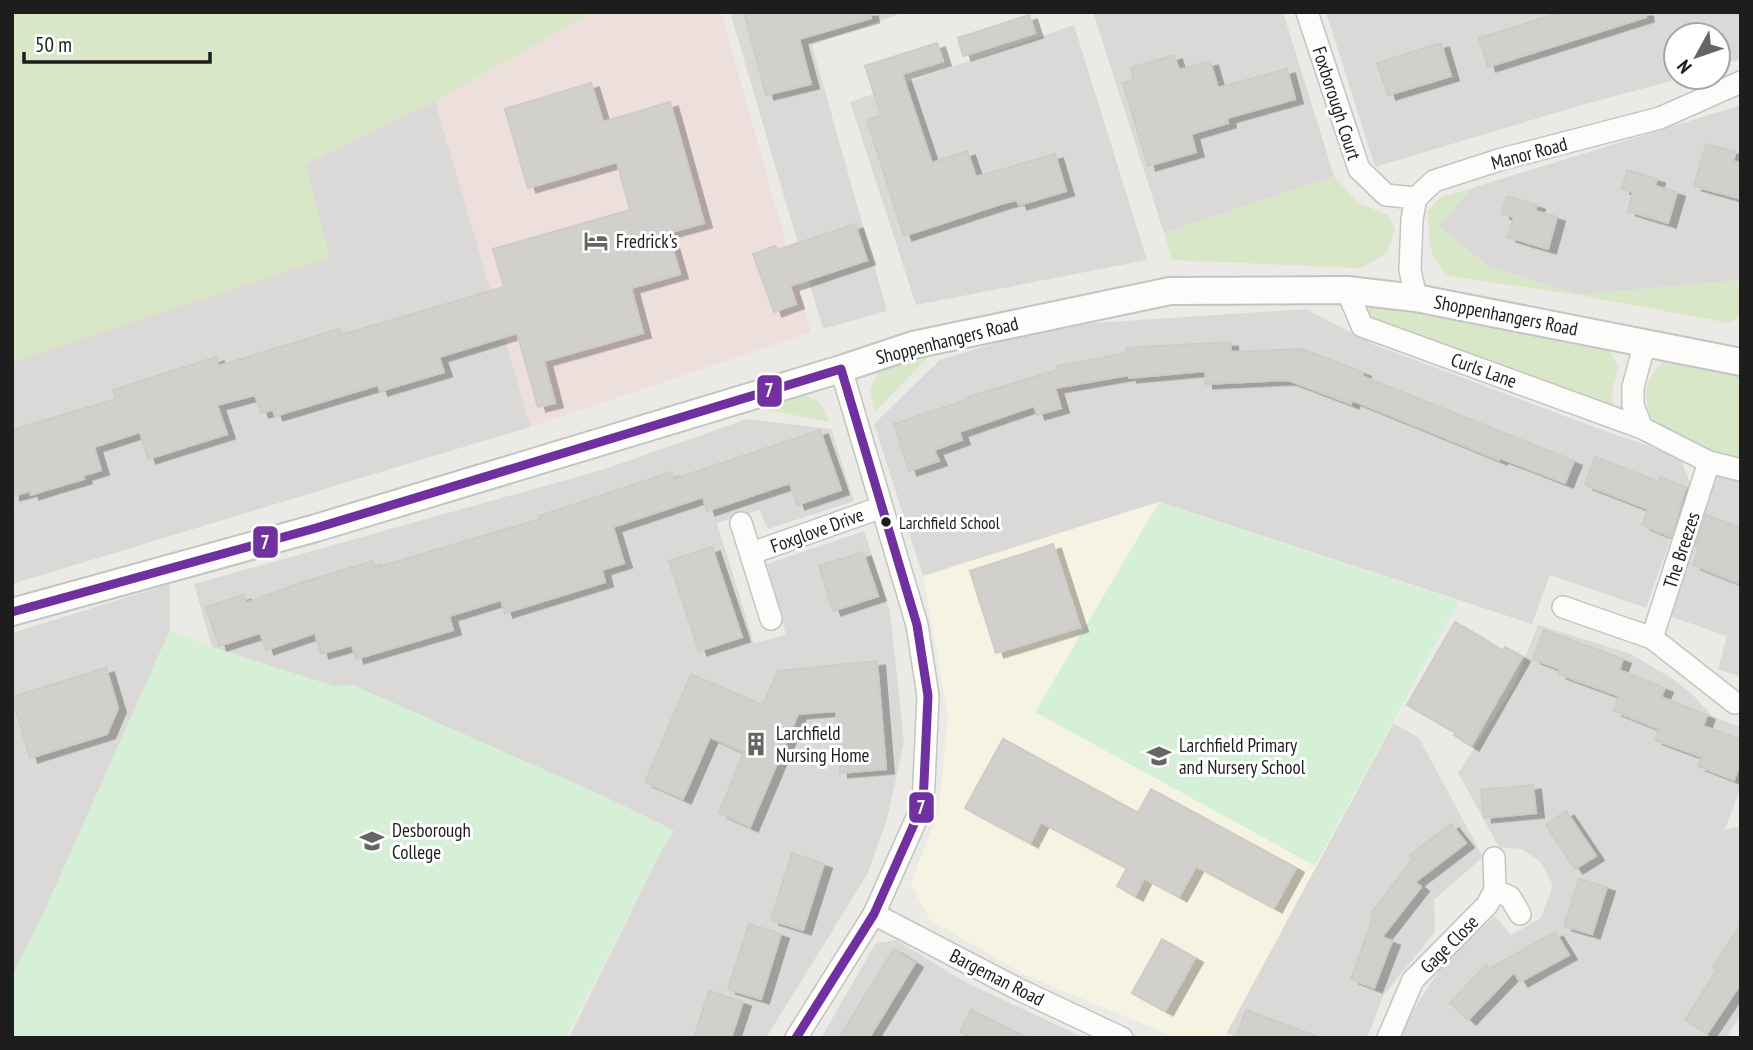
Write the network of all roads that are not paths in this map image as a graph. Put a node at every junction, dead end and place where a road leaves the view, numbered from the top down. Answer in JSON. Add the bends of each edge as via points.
{"nodes":[{"id":1,"x":1307,"y":12,"type":"edge"},
{"id":2,"x":1741,"y":82,"type":"edge"},
{"id":3,"x":1416,"y":198,"type":"junction"},
{"id":4,"x":1347,"y":290,"type":"junction"},
{"id":5,"x":1416,"y":298,"type":"junction"},
{"id":6,"x":1645,"y":342,"type":"junction"},
{"id":7,"x":1741,"y":362,"type":"edge"},
{"id":8,"x":841,"y":369,"type":"junction"},
{"id":9,"x":1642,"y":428,"type":"junction"},
{"id":10,"x":1709,"y":462,"type":"junction"},
{"id":11,"x":1741,"y":470,"type":"edge"},
{"id":12,"x":881,"y":507,"type":"junction"},
{"id":13,"x":741,"y":523,"type":"dead end"},
{"id":14,"x":752,"y":553,"type":"junction"},
{"id":15,"x":1563,"y":607,"type":"dead end"},
{"id":16,"x":12,"y":612,"type":"edge"},
{"id":17,"x":771,"y":619,"type":"dead end"},
{"id":18,"x":1652,"y":638,"type":"junction"},
{"id":19,"x":1735,"y":704,"type":"dead end"},
{"id":20,"x":1494,"y":858,"type":"dead end"},
{"id":21,"x":1495,"y":890,"type":"junction"},
{"id":22,"x":874,"y":914,"type":"junction"},
{"id":23,"x":1520,"y":914,"type":"dead end"},
{"id":24,"x":796,"y":1038,"type":"edge"},
{"id":25,"x":1122,"y":1038,"type":"edge"},
{"id":26,"x":1388,"y":1038,"type":"edge"}],
"edges":[{"from":1,"to":3,"type":"street","name":"Foxborough Court","via":[[1359,169],[1386,195]]},
{"from":2,"to":3,"type":"street","name":"Manor Road","via":[[1660,118],[1434,181]]},
{"from":3,"to":5,"type":"street","via":[[1410,270]]},
{"from":4,"to":5,"type":"street","name":"Shoppenhangers Road"},
{"from":4,"to":8,"type":"street","name":"Shoppenhangers Road","via":[[1170,291],[913,345]]},
{"from":4,"to":9,"type":"street","name":"Curls Lane","via":[[1362,326]]},
{"from":5,"to":6,"type":"street","name":"Shoppenhangers Road"},
{"from":6,"to":7,"type":"street","name":"Shoppenhangers Road"},
{"from":6,"to":9,"type":"street","via":[[1633,387],[1633,405]]},
{"from":8,"to":12,"type":"street"},
{"from":8,"to":16,"type":"street","name":"Shoppenhangers Road","via":[[328,524]]},
{"from":9,"to":10,"type":"street","name":"Curls Lane"},
{"from":10,"to":11,"type":"street","name":"Curls Lane"},
{"from":10,"to":18,"type":"street","name":"The Breezes"},
{"from":12,"to":14,"type":"street","name":"Foxglove Drive"},
{"from":12,"to":22,"type":"street","via":[[917,625],[928,696],[923,804]]},
{"from":13,"to":14,"type":"street","name":"Foxglove Drive"},
{"from":14,"to":17,"type":"street","name":"Foxglove Drive"},
{"from":15,"to":18,"type":"street"},
{"from":18,"to":19,"type":"street"},
{"from":20,"to":21,"type":"street"},
{"from":21,"to":23,"type":"street","via":[[1510,897]]},
{"from":21,"to":26,"type":"street","name":"Gage Close","via":[[1487,905],[1413,980]]},
{"from":22,"to":24,"type":"street"},
{"from":22,"to":25,"type":"street","name":"Bargeman Road"}]}
